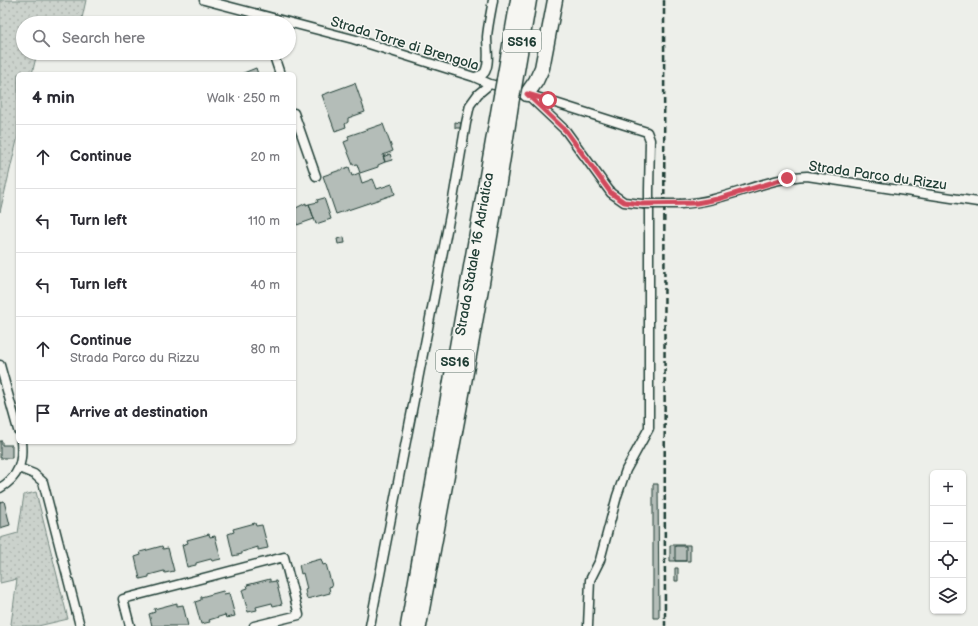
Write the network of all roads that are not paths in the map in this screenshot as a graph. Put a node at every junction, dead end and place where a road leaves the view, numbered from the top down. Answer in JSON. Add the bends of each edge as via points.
{"nodes":[{"id":1,"x":204,"y":0,"type":"edge"},
{"id":2,"x":493,"y":0,"type":"edge"},
{"id":3,"x":518,"y":0,"type":"edge"},
{"id":4,"x":529,"y":0,"type":"edge"},
{"id":5,"x":555,"y":0,"type":"edge"},
{"id":6,"x":260,"y":15,"type":"joint"},
{"id":7,"x":264,"y":16,"type":"edge"},
{"id":8,"x":296,"y":24,"type":"edge"},
{"id":9,"x":275,"y":60,"type":"edge"},
{"id":10,"x":279,"y":72,"type":"edge"},
{"id":11,"x":474,"y":77,"type":"junction"},
{"id":12,"x":509,"y":81,"type":"junction"},
{"id":13,"x":490,"y":84,"type":"junction"},
{"id":14,"x":527,"y":94,"type":"junction"},
{"id":15,"x":507,"y":97,"type":"junction"},
{"id":16,"x":296,"y":119,"type":"edge"},
{"id":17,"x":316,"y":176,"type":"dead end"},
{"id":18,"x":978,"y":202,"type":"edge"},
{"id":19,"x":0,"y":365,"type":"edge"},
{"id":20,"x":16,"y":423,"type":"edge"},
{"id":21,"x":21,"y":444,"type":"edge"},
{"id":22,"x":19,"y":468,"type":"junction"},
{"id":23,"x":0,"y":488,"type":"edge"},
{"id":24,"x":80,"y":626,"type":"edge"},
{"id":25,"x":130,"y":626,"type":"edge"},
{"id":26,"x":254,"y":626,"type":"edge"},
{"id":27,"x":370,"y":626,"type":"edge"},
{"id":28,"x":408,"y":626,"type":"edge"},
{"id":29,"x":419,"y":626,"type":"edge"},
{"id":30,"x":588,"y":626,"type":"edge"}],
"edges":[{"from":1,"to":6,"type":"street","name":"Strada Torre di Brengola"},
{"from":2,"to":11,"type":"street","via":[[486,67],[481,76]]},
{"from":3,"to":12,"type":"highway","name":"Strada Statale 16 Adriatica","number":"SS16"},
{"from":4,"to":12,"type":"highway","name":"Strada Statale 16 Adriatica","number":"SS16"},
{"from":5,"to":14,"type":"highway","via":[[542,68]]},
{"from":6,"to":7,"type":"street","name":"Strada Torre di Brengola"},
{"from":8,"to":11,"type":"street","name":"Strada Torre di Brengola"},
{"from":9,"to":10,"type":"street"},
{"from":11,"to":13,"type":"street","name":"Strada Torre di Brengola"},
{"from":12,"to":15,"type":"highway","name":"Strada Statale 16 Adriatica","number":"SS16","bridge":true},
{"from":13,"to":14,"type":"street","name":"Strada Torre di Brengola"},
{"from":13,"to":27,"type":"street","via":[[470,105],[466,123]]},
{"from":14,"to":18,"type":"street","name":"Strada Parco du Rizzu","bridge":true,"via":[[566,131],[611,193],[624,202],[681,204],[708,201],[775,181],[807,176]]},
{"from":14,"to":30,"type":"street","name":"Strada Torre di Brengola","via":[[647,132],[650,140],[649,428],[626,470],[600,560],[590,580]]},
{"from":15,"to":28,"type":"highway","name":"Strada Statale 16 Adriatica","number":"SS16"},
{"from":15,"to":29,"type":"highway","name":"Strada Statale 16 Adriatica","number":"SS16","via":[[503,160]]},
{"from":16,"to":17,"type":"street"},
{"from":19,"to":20,"type":"street"},
{"from":21,"to":22,"type":"street"},
{"from":22,"to":23,"type":"street"},
{"from":22,"to":24,"type":"street","via":[[34,474],[43,482]]},
{"from":25,"to":26,"type":"street","via":[[123,599],[284,557],[299,615]]}]}
